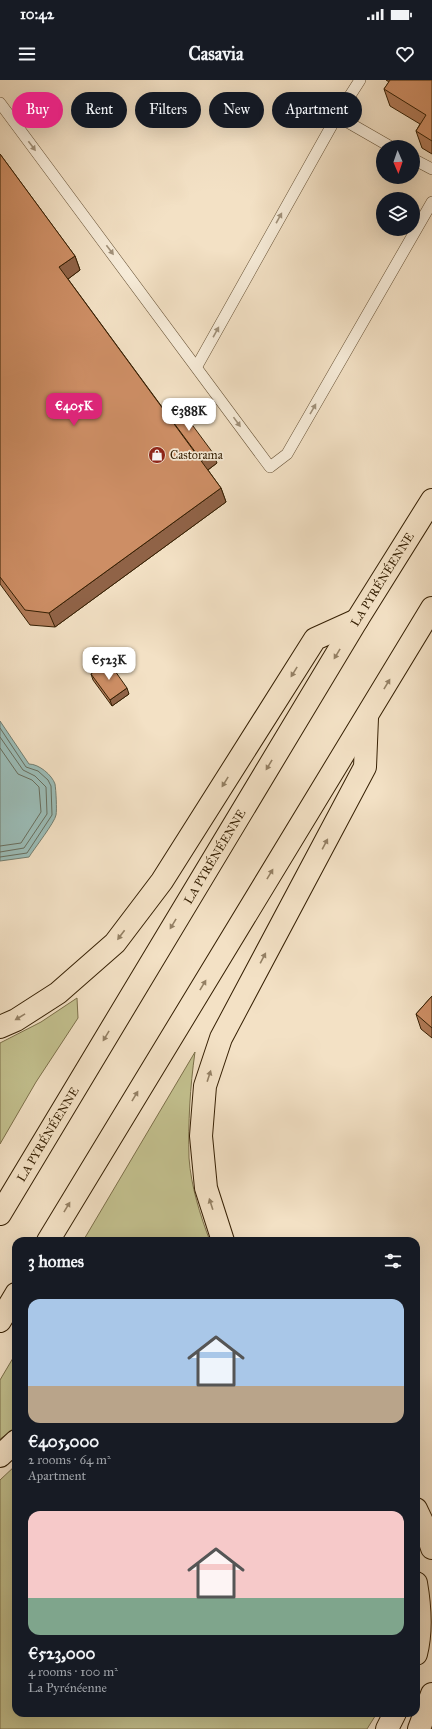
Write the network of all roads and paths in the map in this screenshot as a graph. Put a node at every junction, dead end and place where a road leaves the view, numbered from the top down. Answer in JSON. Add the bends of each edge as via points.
{"nodes":[{"id":1,"x":360,"y":80,"type":"edge"},
{"id":2,"x":352,"y":92,"type":"edge"},
{"id":3,"x":0,"y":103,"type":"edge"},
{"id":4,"x":330,"y":128,"type":"edge"},
{"id":5,"x":358,"y":128,"type":"edge"},
{"id":6,"x":379,"y":140,"type":"edge"},
{"id":7,"x":420,"y":163,"type":"edge"},
{"id":8,"x":432,"y":169,"type":"edge"},
{"id":9,"x":432,"y":202,"type":"edge"},
{"id":10,"x":196,"y":366,"type":"junction"},
{"id":11,"x":432,"y":500,"type":"edge"},
{"id":12,"x":432,"y":608,"type":"edge"},
{"id":13,"x":357,"y":620,"type":"junction"},
{"id":14,"x":367,"y":717,"type":"junction"},
{"id":15,"x":0,"y":1027,"type":"edge"},
{"id":16,"x":0,"y":1214,"type":"edge"},
{"id":17,"x":50,"y":1237,"type":"edge"},
{"id":18,"x":222,"y":1237,"type":"edge"},
{"id":19,"x":12,"y":1301,"type":"edge"},
{"id":20,"x":0,"y":1321,"type":"edge"},
{"id":21,"x":12,"y":1445,"type":"edge"},
{"id":22,"x":0,"y":1456,"type":"edge"},
{"id":23,"x":420,"y":1517,"type":"edge"},
{"id":24,"x":432,"y":1548,"type":"edge"},
{"id":25,"x":432,"y":1694,"type":"edge"},
{"id":26,"x":393,"y":1717,"type":"edge"},
{"id":27,"x":387,"y":1729,"type":"edge"},
{"id":28,"x":419,"y":1729,"type":"edge"}],
"edges":[{"from":1,"to":2,"type":"lane"},
{"from":3,"to":10,"type":"lane","one_way":true},
{"from":10,"to":4,"type":"lane","one_way":true},
{"from":5,"to":6,"type":"lane"},
{"from":7,"to":8,"type":"lane"},
{"from":10,"to":9,"type":"lane","one_way":true,"via":[[270,467],[287,454]]},
{"from":11,"to":13,"type":"highway","name":"LA PYRÉNÉENNE"},
{"from":14,"to":12,"type":"highway","one_way":true},
{"from":13,"to":15,"type":"highway","one_way":true,"via":[[315,639],[162,881],[115,943],[58,993],[16,1020]]},
{"from":13,"to":16,"type":"highway","name":"LA PYRÉNÉENNE","one_way":true},
{"from":17,"to":14,"type":"highway","one_way":true},
{"from":18,"to":14,"type":"highway","one_way":true,"via":[[206,1188],[201,1136],[205,1086],[221,1038],[366,767]]},
{"from":19,"to":20,"type":"highway"},
{"from":21,"to":22,"type":"highway"},
{"from":23,"to":24,"type":"highway"},
{"from":25,"to":28,"type":"highway"},
{"from":26,"to":27,"type":"highway"}]}
